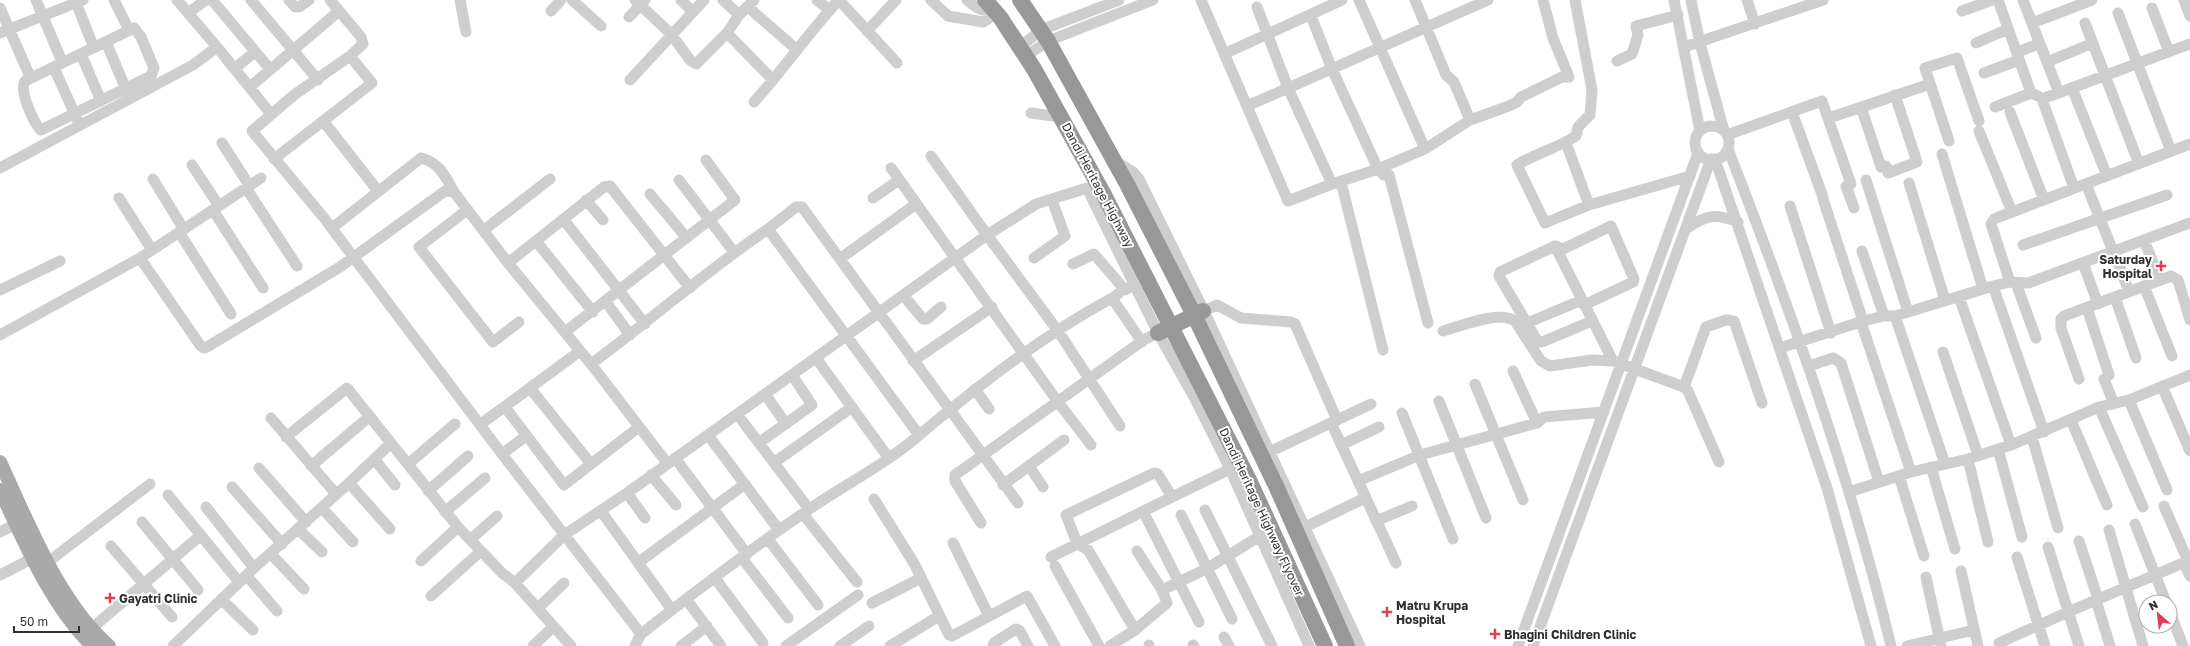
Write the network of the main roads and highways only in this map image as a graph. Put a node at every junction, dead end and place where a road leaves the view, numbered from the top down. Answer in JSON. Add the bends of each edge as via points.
{"nodes":[{"id":1,"x":1020,"y":0,"type":"edge"},
{"id":2,"x":992,"y":8,"type":"edge"},
{"id":3,"x":1199,"y":313,"type":"junction"},
{"id":4,"x":1165,"y":330,"type":"junction"},
{"id":5,"x":1227,"y":359,"type":"road end"},
{"id":6,"x":1197,"y":378,"type":"joint"},
{"id":7,"x":1225,"y":380,"type":"junction"},
{"id":8,"x":0,"y":462,"type":"edge"},
{"id":9,"x":0,"y":490,"type":"edge"},
{"id":10,"x":92,"y":646,"type":"edge"},
{"id":11,"x":109,"y":646,"type":"edge"},
{"id":12,"x":1325,"y":646,"type":"edge"},
{"id":13,"x":1347,"y":646,"type":"edge"}],
"edges":[{"from":1,"to":3,"type":"highway","name":"Dandi Heritage Highway","via":[[1045,36]]},
{"from":2,"to":4,"type":"highway","name":"Dandi Heritage Highway","via":[[1023,52],[1088,165]]},
{"from":3,"to":4,"type":"highway"},
{"from":3,"to":7,"type":"highway","name":"Dandi Heritage Highway"},
{"from":4,"to":6,"type":"highway","name":"Dandi Heritage Highway"},
{"from":5,"to":7,"type":"highway"},
{"from":6,"to":12,"type":"highway","name":"Dandi Heritage Highway Flyover","via":[[1250,482]]},
{"from":7,"to":13,"type":"highway","name":"Dandi Heritage Highway Flyover","via":[[1277,488]]},
{"from":8,"to":11,"type":"main road","via":[[62,589],[91,629]]},
{"from":9,"to":10,"type":"main road","via":[[64,615]]}]}
